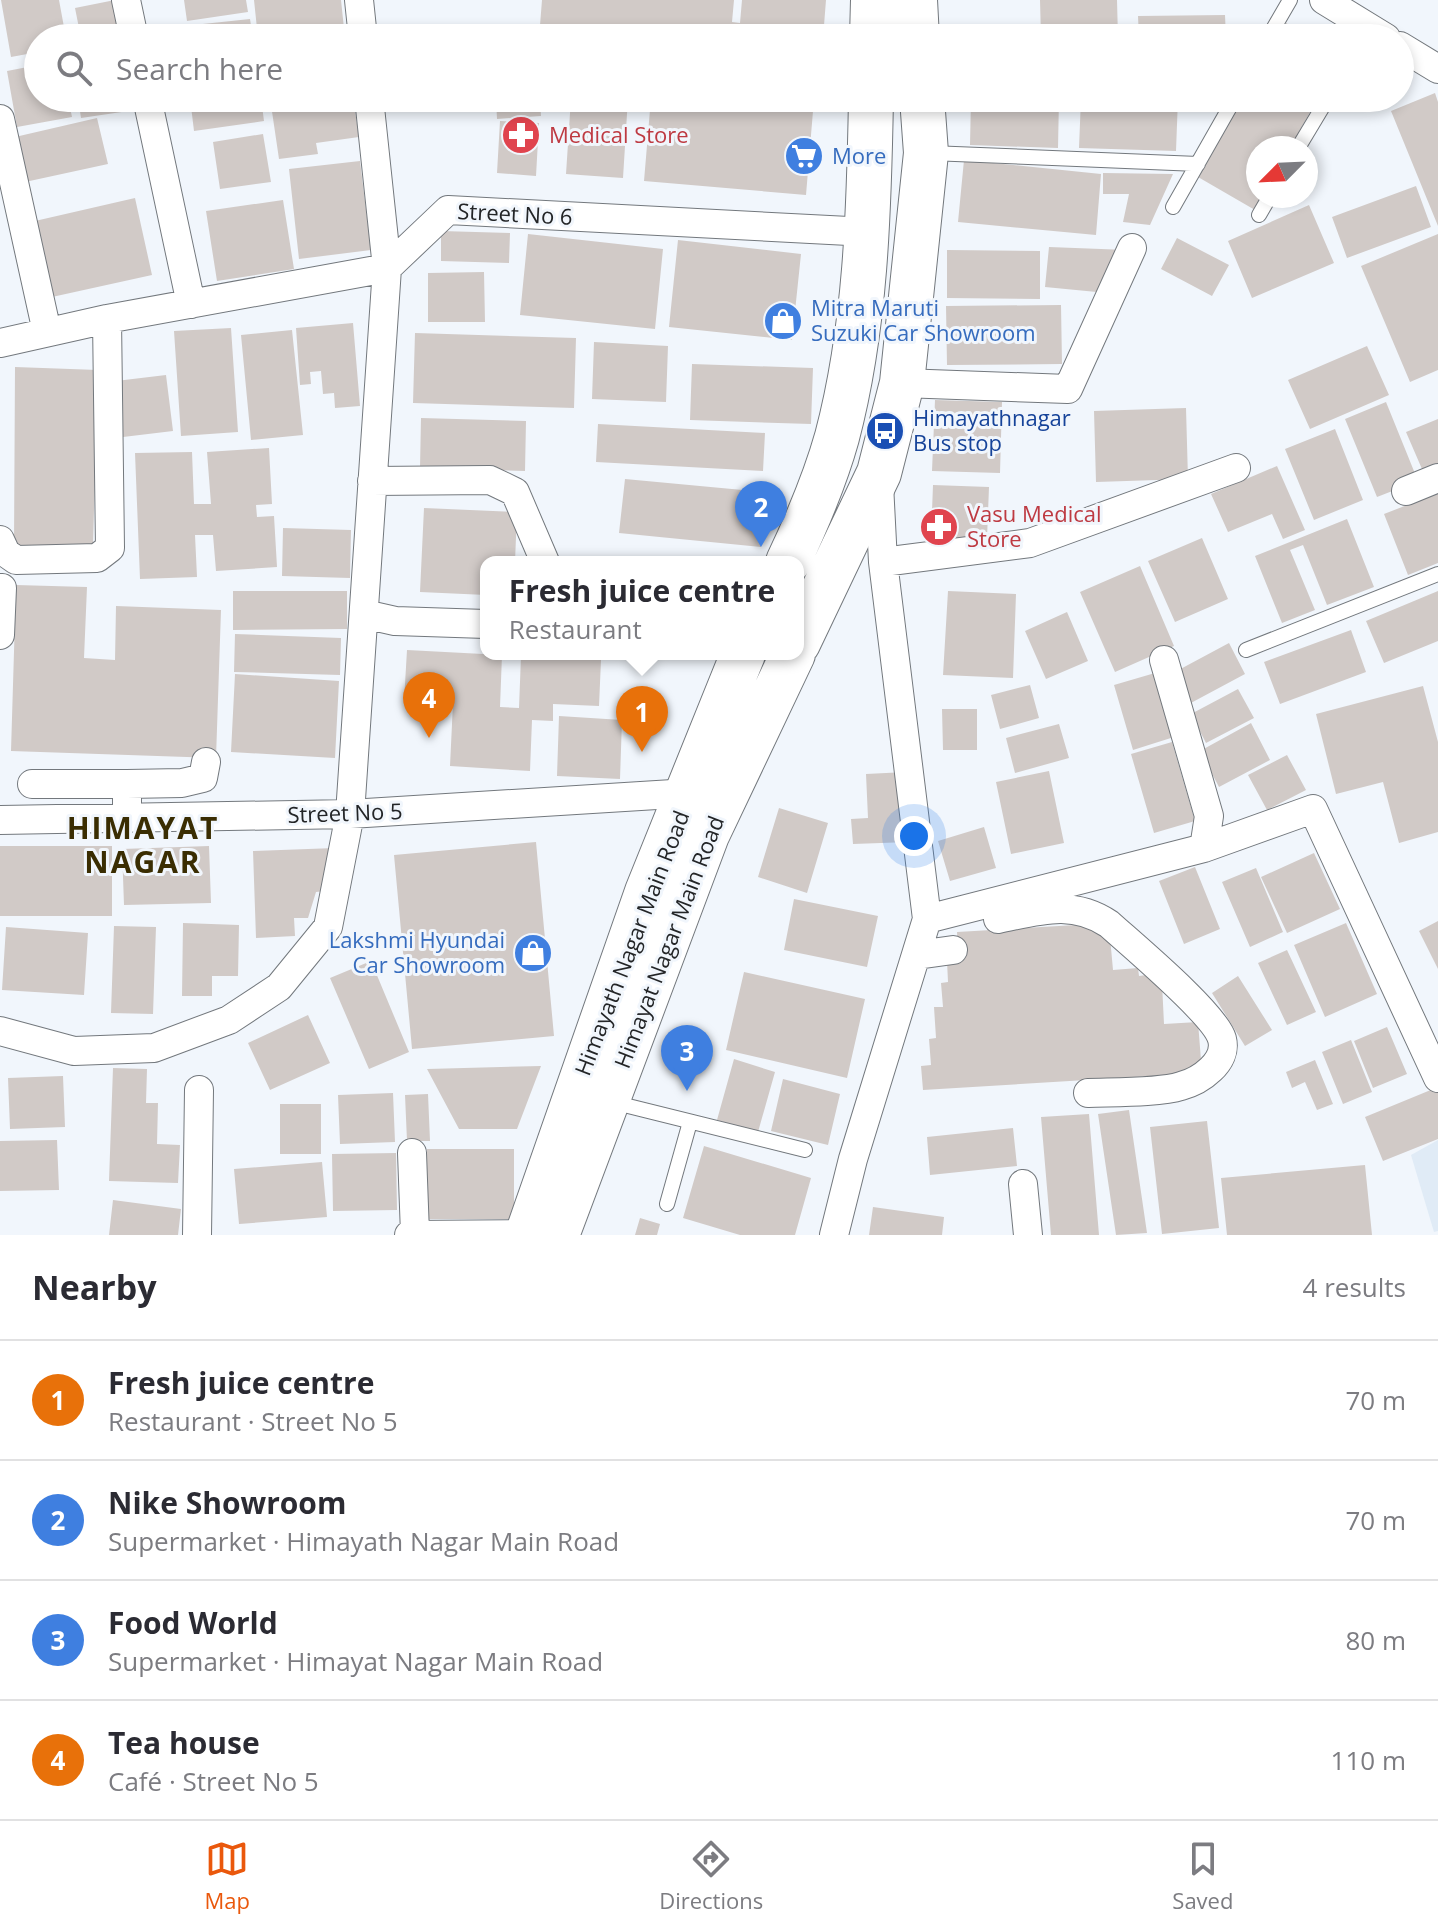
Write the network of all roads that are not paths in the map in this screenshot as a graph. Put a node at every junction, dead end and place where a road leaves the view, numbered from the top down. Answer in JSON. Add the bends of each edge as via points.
{"nodes":[{"id":1,"x":126,"y":0,"type":"edge"},
{"id":2,"x":359,"y":0,"type":"edge"},
{"id":3,"x":873,"y":0,"type":"edge"},
{"id":4,"x":915,"y":0,"type":"edge"},
{"id":5,"x":1290,"y":0,"type":"edge"},
{"id":6,"x":1324,"y":0,"type":"edge"},
{"id":7,"x":131,"y":24,"type":"edge"},
{"id":8,"x":362,"y":24,"type":"edge"},
{"id":9,"x":872,"y":24,"type":"edge"},
{"id":10,"x":916,"y":24,"type":"edge"},
{"id":11,"x":1276,"y":24,"type":"edge"},
{"id":12,"x":1358,"y":24,"type":"edge"},
{"id":13,"x":1414,"y":54,"type":"edge"},
{"id":14,"x":1438,"y":69,"type":"edge"},
{"id":15,"x":150,"y":112,"type":"edge"},
{"id":16,"x":370,"y":112,"type":"edge"},
{"id":17,"x":871,"y":112,"type":"edge"},
{"id":18,"x":923,"y":112,"type":"edge"},
{"id":19,"x":1227,"y":112,"type":"edge"},
{"id":20,"x":1320,"y":112,"type":"edge"},
{"id":21,"x":0,"y":119,"type":"edge"},
{"id":22,"x":1305,"y":136,"type":"edge"},
{"id":23,"x":926,"y":153,"type":"junction"},
{"id":24,"x":1198,"y":164,"type":"junction"},
{"id":25,"x":1173,"y":207,"type":"dead end"},
{"id":26,"x":1263,"y":208,"type":"edge"},
{"id":27,"x":1259,"y":215,"type":"dead end"},
{"id":28,"x":868,"y":232,"type":"junction"},
{"id":29,"x":1132,"y":248,"type":"dead end"},
{"id":30,"x":387,"y":268,"type":"junction"},
{"id":31,"x":191,"y":304,"type":"junction"},
{"id":32,"x":107,"y":319,"type":"junction"},
{"id":33,"x":47,"y":332,"type":"junction"},
{"id":34,"x":0,"y":343,"type":"edge"},
{"id":35,"x":902,"y":383,"type":"junction"},
{"id":36,"x":1236,"y":468,"type":"dead end"},
{"id":37,"x":879,"y":473,"type":"junction"},
{"id":38,"x":1438,"y":478,"type":"edge"},
{"id":39,"x":372,"y":481,"type":"junction"},
{"id":40,"x":1406,"y":491,"type":"dead end"},
{"id":41,"x":0,"y":540,"type":"edge"},
{"id":42,"x":542,"y":556,"type":"edge"},
{"id":43,"x":791,"y":556,"type":"edge"},
{"id":44,"x":883,"y":562,"type":"junction"},
{"id":45,"x":1438,"y":574,"type":"edge"},
{"id":46,"x":2,"y":588,"type":"dead end"},
{"id":47,"x":364,"y":614,"type":"junction"},
{"id":48,"x":480,"y":624,"type":"edge"},
{"id":49,"x":804,"y":630,"type":"edge"},
{"id":50,"x":0,"y":635,"type":"edge"},
{"id":51,"x":1246,"y":650,"type":"dead end"},
{"id":52,"x":741,"y":660,"type":"edge"},
{"id":53,"x":790,"y":660,"type":"edge"},
{"id":54,"x":1164,"y":660,"type":"dead end"},
{"id":55,"x":206,"y":762,"type":"dead end"},
{"id":56,"x":32,"y":784,"type":"dead end"},
{"id":57,"x":127,"y":784,"type":"junction"},
{"id":58,"x":689,"y":793,"type":"junction"},
{"id":59,"x":350,"y":814,"type":"junction"},
{"id":60,"x":127,"y":818,"type":"junction"},
{"id":61,"x":0,"y":820,"type":"edge"},
{"id":62,"x":1204,"y":848,"type":"junction"},
{"id":63,"x":922,"y":936,"type":"junction"},
{"id":64,"x":953,"y":950,"type":"dead end"},
{"id":65,"x":0,"y":1031,"type":"edge"},
{"id":66,"x":1438,"y":1078,"type":"edge"},
{"id":67,"x":199,"y":1090,"type":"dead end"},
{"id":68,"x":1088,"y":1093,"type":"dead end"},
{"id":69,"x":609,"y":1102,"type":"junction"},
{"id":70,"x":690,"y":1122,"type":"junction"},
{"id":71,"x":805,"y":1150,"type":"dead end"},
{"id":72,"x":412,"y":1153,"type":"dead end"},
{"id":73,"x":1023,"y":1184,"type":"dead end"},
{"id":74,"x":667,"y":1204,"type":"dead end"},
{"id":75,"x":415,"y":1234,"type":"edge"},
{"id":76,"x":197,"y":1235,"type":"edge"},
{"id":77,"x":409,"y":1235,"type":"edge"},
{"id":78,"x":538,"y":1235,"type":"edge"},
{"id":79,"x":834,"y":1235,"type":"edge"},
{"id":80,"x":1028,"y":1235,"type":"edge"}],
"edges":[{"from":1,"to":7,"type":"street"},
{"from":2,"to":8,"type":"street"},
{"from":3,"to":9,"type":"main road"},
{"from":4,"to":10,"type":"main road"},
{"from":5,"to":11,"type":"lane"},
{"from":6,"to":12,"type":"street"},
{"from":13,"to":14,"type":"street"},
{"from":15,"to":31,"type":"street"},
{"from":16,"to":30,"type":"street"},
{"from":17,"to":28,"type":"main road"},
{"from":18,"to":23,"type":"main road"},
{"from":19,"to":24,"type":"lane"},
{"from":20,"to":22,"type":"lane"},
{"from":21,"to":33,"type":"street"},
{"from":23,"to":24,"type":"lane"},
{"from":23,"to":35,"type":"main road"},
{"from":24,"to":25,"type":"lane"},
{"from":26,"to":27,"type":"lane"},
{"from":28,"to":30,"type":"street","name":"Street No 6","via":[[448,210]]},
{"from":28,"to":43,"type":"main road","via":[[853,368],[836,439]]},
{"from":29,"to":35,"type":"street","via":[[1068,389]]},
{"from":30,"to":31,"type":"street"},
{"from":30,"to":39,"type":"street"},
{"from":31,"to":32,"type":"street"},
{"from":32,"to":33,"type":"street"},
{"from":32,"to":41,"type":"street","via":[[110,548],[97,558],[16,560]]},
{"from":33,"to":34,"type":"street"},
{"from":35,"to":37,"type":"main road"},
{"from":36,"to":44,"type":"street","via":[[1030,543]]},
{"from":37,"to":44,"type":"street"},
{"from":37,"to":49,"type":"main road"},
{"from":38,"to":40,"type":"street"},
{"from":39,"to":42,"type":"street","via":[[490,480],[515,492]]},
{"from":39,"to":47,"type":"street"},
{"from":44,"to":63,"type":"street"},
{"from":45,"to":51,"type":"lane"},
{"from":46,"to":50,"type":"street"},
{"from":47,"to":48,"type":"street","via":[[395,621]]},
{"from":47,"to":59,"type":"street"},
{"from":52,"to":58,"type":"main road","name":"Himayath Nagar Main Road"},
{"from":53,"to":69,"type":"main road","name":"Himayat Nagar Main Road","via":[[707,835]]},
{"from":54,"to":62,"type":"street","via":[[1209,816]]},
{"from":55,"to":57,"type":"street","via":[[203,778]]},
{"from":56,"to":57,"type":"street"},
{"from":57,"to":60,"type":"street"},
{"from":58,"to":59,"type":"street","name":"Street No 5"},
{"from":58,"to":78,"type":"main road","name":"Himayath Nagar Main Road","via":[[647,892]]},
{"from":59,"to":60,"type":"street","name":"Street No 5"},
{"from":59,"to":65,"type":"street","via":[[328,927],[279,987],[229,1020],[154,1048],[74,1051]]},
{"from":60,"to":61,"type":"street","name":"Street No 5"},
{"from":62,"to":63,"type":"street"},
{"from":62,"to":66,"type":"street","via":[[1313,809]]},
{"from":63,"to":64,"type":"street"},
{"from":63,"to":68,"type":"street","via":[[1050,909],[1093,913],[1203,1011],[1222,1039],[1220,1058],[1202,1078],[1180,1087]]},
{"from":63,"to":79,"type":"street"},
{"from":67,"to":76,"type":"street"},
{"from":69,"to":70,"type":"lane"},
{"from":69,"to":78,"type":"main road","name":"Himayat Nagar Main Road"},
{"from":70,"to":71,"type":"lane"},
{"from":70,"to":74,"type":"lane"},
{"from":72,"to":75,"type":"street"},
{"from":73,"to":80,"type":"street"},
{"from":75,"to":77,"type":"street"},
{"from":75,"to":78,"type":"street"}]}
